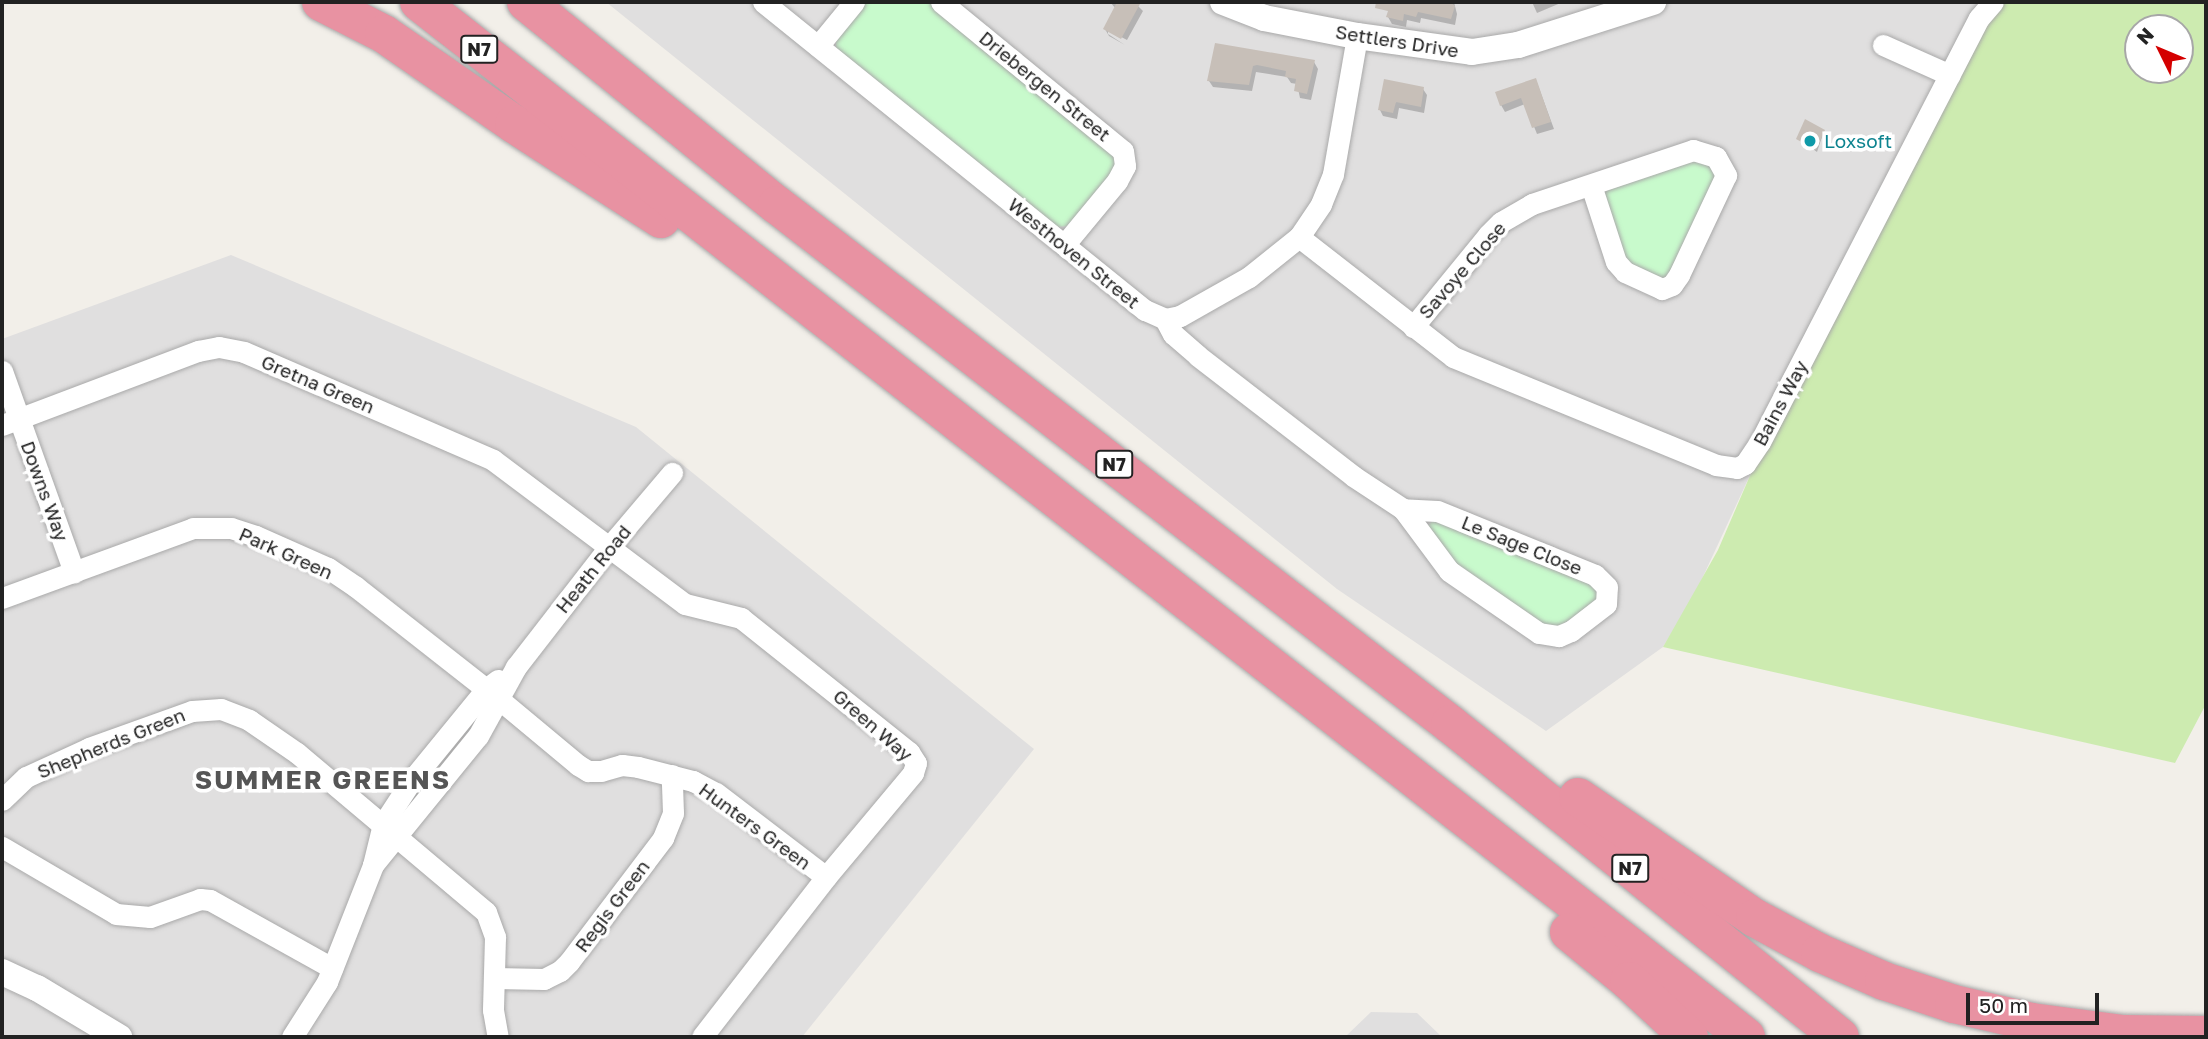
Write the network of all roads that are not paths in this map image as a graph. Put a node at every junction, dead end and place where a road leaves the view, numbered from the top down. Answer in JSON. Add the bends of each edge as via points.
{"nodes":[{"id":1,"x":321,"y":2,"type":"edge"},
{"id":2,"x":419,"y":2,"type":"edge"},
{"id":3,"x":526,"y":2,"type":"edge"},
{"id":4,"x":763,"y":2,"type":"edge"},
{"id":5,"x":854,"y":2,"type":"edge"},
{"id":6,"x":941,"y":2,"type":"edge"},
{"id":7,"x":1223,"y":2,"type":"edge"},
{"id":8,"x":1653,"y":2,"type":"edge"},
{"id":9,"x":1993,"y":2,"type":"edge"},
{"id":10,"x":1614,"y":8,"type":"edge"},
{"id":11,"x":1357,"y":36,"type":"junction"},
{"id":12,"x":818,"y":46,"type":"junction"},
{"id":13,"x":1883,"y":46,"type":"dead end"},
{"id":14,"x":1950,"y":75,"type":"junction"},
{"id":15,"x":1591,"y":185,"type":"junction"},
{"id":16,"x":1299,"y":237,"type":"junction"},
{"id":17,"x":1064,"y":245,"type":"junction"},
{"id":18,"x":1165,"y":319,"type":"junction"},
{"id":19,"x":1413,"y":327,"type":"junction"},
{"id":20,"x":857,"y":344,"type":"junction"},
{"id":21,"x":2,"y":371,"type":"edge"},
{"id":22,"x":10,"y":422,"type":"edge"},
{"id":23,"x":672,"y":473,"type":"dead end"},
{"id":24,"x":1403,"y":509,"type":"junction"},
{"id":25,"x":610,"y":546,"type":"junction"},
{"id":26,"x":74,"y":572,"type":"junction"},
{"id":27,"x":2,"y":598,"type":"edge"},
{"id":28,"x":1280,"y":676,"type":"junction"},
{"id":29,"x":493,"y":694,"type":"junction"},
{"id":30,"x":1450,"y":724,"type":"junction"},
{"id":31,"x":672,"y":775,"type":"junction"},
{"id":32,"x":2,"y":800,"type":"edge"},
{"id":33,"x":390,"y":830,"type":"junction"},
{"id":34,"x":2,"y":847,"type":"edge"},
{"id":35,"x":826,"y":877,"type":"junction"},
{"id":36,"x":332,"y":968,"type":"junction"},
{"id":37,"x":2,"y":972,"type":"edge"},
{"id":38,"x":495,"y":978,"type":"junction"},
{"id":39,"x":2206,"y":1035,"type":"edge"},
{"id":40,"x":119,"y":1037,"type":"edge"},
{"id":41,"x":292,"y":1037,"type":"edge"},
{"id":42,"x":498,"y":1037,"type":"edge"},
{"id":43,"x":702,"y":1037,"type":"edge"},
{"id":44,"x":1689,"y":1037,"type":"edge"},
{"id":45,"x":1746,"y":1037,"type":"edge"},
{"id":46,"x":1840,"y":1037,"type":"edge"}],
"edges":[{"from":1,"to":20,"type":"highway","via":[[384,34],[513,124]]},
{"from":2,"to":20,"type":"highway","number":"N7"},
{"from":3,"to":30,"type":"highway","number":"N7","via":[[777,205]]},
{"from":4,"to":12,"type":"street","name":"Westhoven Street"},
{"from":5,"to":12,"type":"street"},
{"from":6,"to":17,"type":"street","name":"Driebergen Street","via":[[1123,151],[1125,166],[1117,181]]},
{"from":7,"to":11,"type":"street","name":"Settlers Drive","via":[[1264,18]]},
{"from":8,"to":10,"type":"street","name":"Settlers Drive"},
{"from":9,"to":14,"type":"street","name":"Bains Way","via":[[1979,18]]},
{"from":10,"to":11,"type":"street","name":"Settlers Drive","via":[[1518,45],[1482,52]]},
{"from":11,"to":16,"type":"street","via":[[1334,174]]},
{"from":12,"to":17,"type":"street","name":"Westhoven Street"},
{"from":13,"to":14,"type":"street"},
{"from":14,"to":19,"type":"street","name":"Bains Way","via":[[1760,442],[1737,468],[1716,466],[1465,363]]},
{"from":15,"to":15,"type":"street","name":"Savoye Close","via":[[1693,150],[1716,157],[1726,175],[1679,275],[1662,289],[1625,272],[1616,262]]},
{"from":15,"to":19,"type":"street","name":"Savoye Close","via":[[1532,204],[1501,222]]},
{"from":16,"to":18,"type":"street","via":[[1249,277],[1180,316]]},
{"from":16,"to":19,"type":"street","name":"Bains Way"},
{"from":17,"to":18,"type":"street","name":"Westhoven Street","via":[[1145,310]]},
{"from":18,"to":24,"type":"street","name":"Le Sage Close","via":[[1173,334],[1198,356]]},
{"from":20,"to":28,"type":"highway","number":"N7"},
{"from":21,"to":22,"type":"street","name":"Downs Way"},
{"from":22,"to":25,"type":"street","name":"Gretna Green","via":[[219,347],[243,352],[493,460]]},
{"from":22,"to":26,"type":"street","name":"Downs Way"},
{"from":23,"to":25,"type":"street","name":"Heath Road"},
{"from":24,"to":24,"type":"street","name":"Le Sage Close","via":[[1449,571],[1539,633],[1559,636],[1571,631],[1606,604],[1607,587],[1595,575],[1437,511]]},
{"from":25,"to":29,"type":"street","name":"Heath Road"},
{"from":25,"to":35,"type":"street","name":"Green Way","via":[[685,604],[741,618],[915,758],[914,773]]},
{"from":26,"to":27,"type":"street","name":"Park Green"},
{"from":26,"to":29,"type":"street","name":"Park Green","via":[[193,528],[231,528],[328,568]]},
{"from":28,"to":44,"type":"highway","via":[[1292,705],[1629,981]]},
{"from":28,"to":45,"type":"highway","number":"N7"},
{"from":29,"to":31,"type":"street","name":"Hunters Green","via":[[587,771],[622,765]]},
{"from":29,"to":33,"type":"street","name":"Heath Road","via":[[478,736]]},
{"from":30,"to":39,"type":"highway","via":[[1467,724],[1485,733],[1745,912],[1868,974],[1954,1004],[2032,1023],[2112,1033]]},
{"from":30,"to":46,"type":"highway","number":"N7"},
{"from":31,"to":35,"type":"street","name":"Hunters Green","via":[[716,793]]},
{"from":31,"to":38,"type":"street","name":"Regis Green","via":[[673,813],[663,838],[569,962],[544,979]]},
{"from":32,"to":33,"type":"street","name":"Shepherds Green","via":[[26,777],[89,748],[192,711],[220,709],[249,720],[297,753]]},
{"from":33,"to":36,"type":"street","name":"Heath Road"},
{"from":33,"to":38,"type":"street","name":"Shepherds Green","via":[[486,912],[495,937]]},
{"from":34,"to":36,"type":"street","via":[[116,914],[150,917],[200,899],[210,900]]},
{"from":35,"to":43,"type":"street","name":"Green Way"},
{"from":36,"to":41,"type":"street","name":"Heath Road","via":[[320,996]]},
{"from":37,"to":40,"type":"street"},
{"from":38,"to":42,"type":"street","name":"Shepherds Green","via":[[493,1010]]}]}
